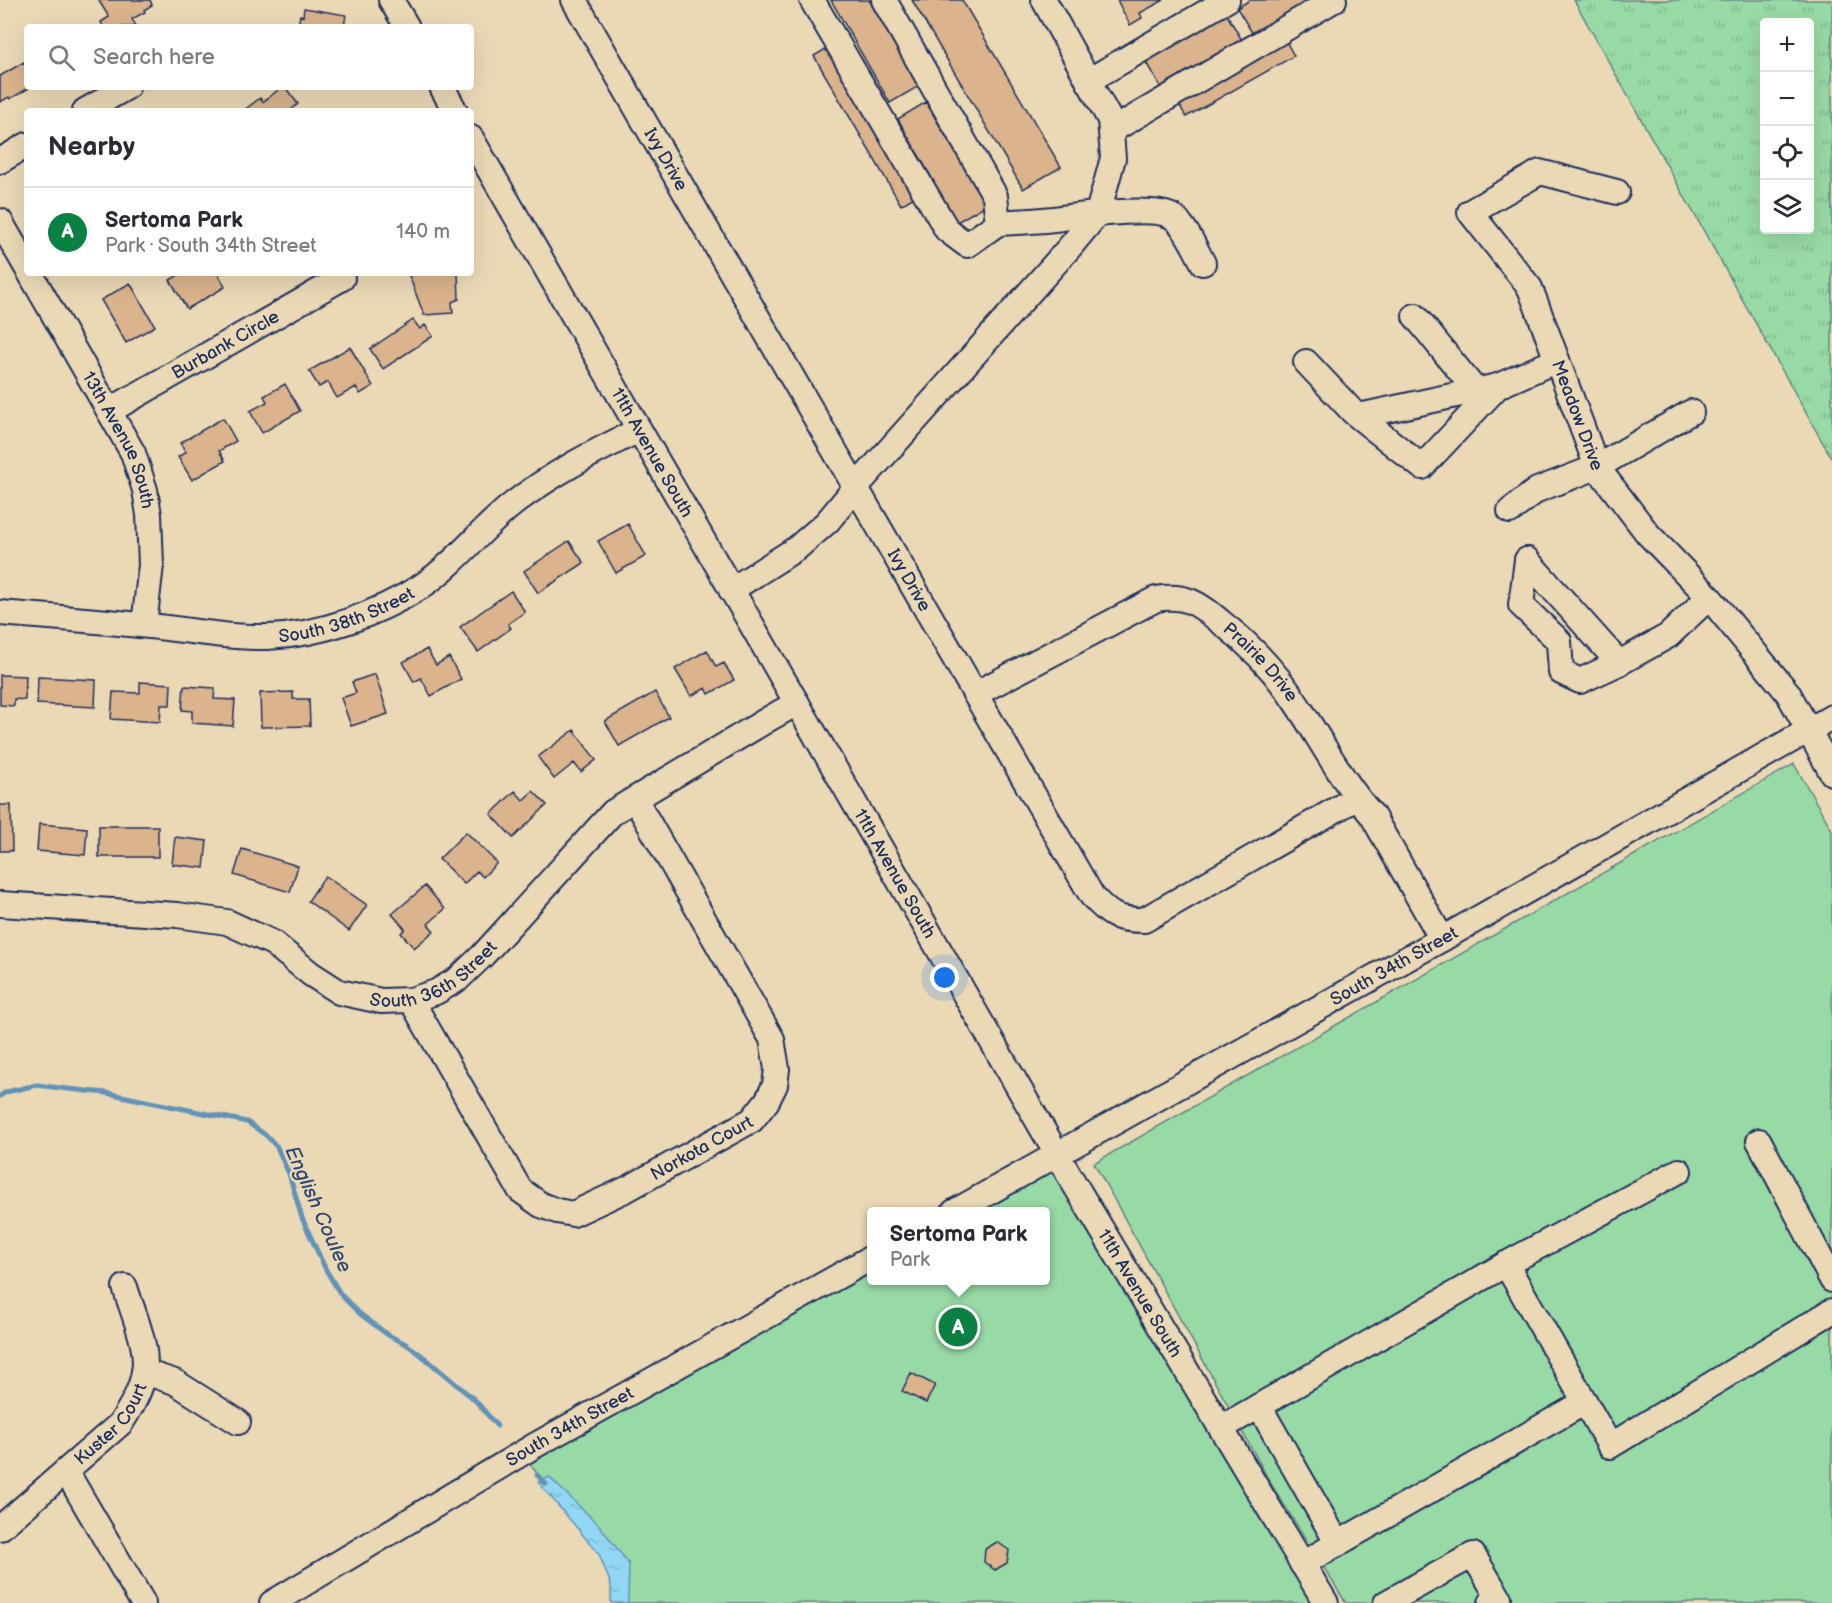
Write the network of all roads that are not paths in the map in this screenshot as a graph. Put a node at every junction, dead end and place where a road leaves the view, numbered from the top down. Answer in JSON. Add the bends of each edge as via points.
{"nodes":[{"id":1,"x":392,"y":0,"type":"edge"},
{"id":2,"x":574,"y":0,"type":"edge"},
{"id":3,"x":812,"y":0,"type":"edge"},
{"id":4,"x":884,"y":0,"type":"edge"},
{"id":5,"x":1044,"y":0,"type":"edge"},
{"id":6,"x":1227,"y":0,"type":"edge"},
{"id":7,"x":1334,"y":0,"type":"edge"},
{"id":8,"x":405,"y":24,"type":"edge"},
{"id":9,"x":1089,"y":81,"type":"junction"},
{"id":10,"x":122,"y":90,"type":"edge"},
{"id":11,"x":443,"y":90,"type":"edge"},
{"id":12,"x":90,"y":108,"type":"edge"},
{"id":13,"x":453,"y":108,"type":"edge"},
{"id":14,"x":1111,"y":131,"type":"junction"},
{"id":15,"x":474,"y":143,"type":"edge"},
{"id":16,"x":24,"y":147,"type":"edge"},
{"id":17,"x":0,"y":160,"type":"edge"},
{"id":18,"x":1617,"y":192,"type":"dead end"},
{"id":19,"x":1098,"y":213,"type":"junction"},
{"id":20,"x":0,"y":221,"type":"edge"},
{"id":21,"x":998,"y":223,"type":"junction"},
{"id":22,"x":24,"y":263,"type":"edge"},
{"id":23,"x":1203,"y":263,"type":"dead end"},
{"id":24,"x":32,"y":276,"type":"edge"},
{"id":25,"x":342,"y":278,"type":"dead end"},
{"id":26,"x":1415,"y":316,"type":"dead end"},
{"id":27,"x":1557,"y":360,"type":"junction"},
{"id":28,"x":1306,"y":362,"type":"dead end"},
{"id":29,"x":1487,"y":389,"type":"junction"},
{"id":30,"x":109,"y":411,"type":"junction"},
{"id":31,"x":1691,"y":412,"type":"dead end"},
{"id":32,"x":1359,"y":416,"type":"junction"},
{"id":33,"x":639,"y":430,"type":"junction"},
{"id":34,"x":1597,"y":467,"type":"junction"},
{"id":35,"x":856,"y":487,"type":"junction"},
{"id":36,"x":1510,"y":511,"type":"dead end"},
{"id":37,"x":732,"y":590,"type":"junction"},
{"id":38,"x":1708,"y":597,"type":"junction"},
{"id":39,"x":0,"y":613,"type":"edge"},
{"id":40,"x":144,"y":625,"type":"junction"},
{"id":41,"x":1619,"y":663,"type":"junction"},
{"id":42,"x":975,"y":694,"type":"junction"},
{"id":43,"x":797,"y":703,"type":"junction"},
{"id":44,"x":1832,"y":717,"type":"edge"},
{"id":45,"x":1808,"y":731,"type":"junction"},
{"id":46,"x":1832,"y":772,"type":"edge"},
{"id":47,"x":1356,"y":798,"type":"junction"},
{"id":48,"x":634,"y":799,"type":"junction"},
{"id":49,"x":0,"y":904,"type":"edge"},
{"id":50,"x":1442,"y":939,"type":"junction"},
{"id":51,"x":411,"y":1000,"type":"junction"},
{"id":52,"x":1759,"y":1141,"type":"dead end"},
{"id":53,"x":1056,"y":1153,"type":"junction"},
{"id":54,"x":1679,"y":1171,"type":"dead end"},
{"id":55,"x":963,"y":1207,"type":"edge"},
{"id":56,"x":867,"y":1260,"type":"edge"},
{"id":57,"x":1506,"y":1264,"type":"junction"},
{"id":58,"x":1832,"y":1280,"type":"edge"},
{"id":59,"x":125,"y":1287,"type":"dead end"},
{"id":60,"x":1832,"y":1311,"type":"edge"},
{"id":61,"x":144,"y":1372,"type":"junction"},
{"id":62,"x":1585,"y":1402,"type":"junction"},
{"id":63,"x":1259,"y":1406,"type":"junction"},
{"id":64,"x":238,"y":1422,"type":"dead end"},
{"id":65,"x":1221,"y":1428,"type":"junction"},
{"id":66,"x":66,"y":1471,"type":"junction"},
{"id":67,"x":0,"y":1528,"type":"edge"},
{"id":68,"x":1338,"y":1544,"type":"junction"},
{"id":69,"x":1302,"y":1564,"type":"junction"},
{"id":70,"x":142,"y":1603,"type":"edge"},
{"id":71,"x":272,"y":1603,"type":"edge"},
{"id":72,"x":1326,"y":1603,"type":"edge"},
{"id":73,"x":1386,"y":1603,"type":"edge"},
{"id":74,"x":1491,"y":1603,"type":"edge"}],
"edges":[{"from":1,"to":8,"type":"street"},
{"from":2,"to":35,"type":"street","name":"Ivy Drive"},
{"from":3,"to":21,"type":"street","via":[[947,230],[967,245]]},
{"from":4,"to":21,"type":"street","via":[[995,196]]},
{"from":5,"to":9,"type":"street"},
{"from":6,"to":9,"type":"street"},
{"from":7,"to":14,"type":"street"},
{"from":9,"to":14,"type":"street","via":[[1110,120]]},
{"from":10,"to":12,"type":"street"},
{"from":11,"to":13,"type":"street"},
{"from":14,"to":19,"type":"street","via":[[1113,158]]},
{"from":15,"to":33,"type":"street","name":"11th Avenue South"},
{"from":16,"to":17,"type":"street"},
{"from":18,"to":27,"type":"street","name":"Meadow Drive","via":[[1540,172],[1470,212],[1530,288]]},
{"from":19,"to":21,"type":"street"},
{"from":19,"to":23,"type":"street","via":[[1161,212],[1173,217]]},
{"from":19,"to":35,"type":"street"},
{"from":20,"to":22,"type":"street"},
{"from":24,"to":30,"type":"street","name":"13th Avenue South"},
{"from":25,"to":30,"type":"street","name":"Burbank Circle"},
{"from":26,"to":29,"type":"street"},
{"from":27,"to":29,"type":"street"},
{"from":27,"to":34,"type":"street","name":"Meadow Drive"},
{"from":28,"to":32,"type":"street"},
{"from":29,"to":32,"type":"street"},
{"from":29,"to":32,"type":"street","via":[[1422,467]]},
{"from":30,"to":40,"type":"street","name":"13th Avenue South","via":[[133,453],[149,514],[151,565]]},
{"from":31,"to":34,"type":"street"},
{"from":33,"to":37,"type":"street","name":"11th Avenue South"},
{"from":33,"to":40,"type":"street","name":"South 38th Street","via":[[514,503],[451,564],[423,585],[347,622],[268,637]]},
{"from":34,"to":36,"type":"street","via":[[1537,490]]},
{"from":34,"to":38,"type":"street","name":"Meadow Drive","via":[[1648,534]]},
{"from":35,"to":37,"type":"street","via":[[797,548]]},
{"from":35,"to":42,"type":"street","name":"Ivy Drive"},
{"from":37,"to":43,"type":"street","name":"11th Avenue South"},
{"from":38,"to":41,"type":"street","via":[[1668,636]]},
{"from":38,"to":45,"type":"street","name":"Meadow Drive","via":[[1788,693]]},
{"from":39,"to":40,"type":"street","name":"South 38th Street"},
{"from":41,"to":41,"type":"street","via":[[1527,561],[1521,605],[1559,641],[1561,672],[1580,681]]},
{"from":42,"to":47,"type":"street","name":"Prairie Drive","via":[[1156,599],[1188,599],[1232,630],[1279,680]]},
{"from":42,"to":47,"type":"street","name":"Ivy Drive","via":[[1092,896],[1107,913],[1126,920],[1144,920]]},
{"from":43,"to":48,"type":"street","name":"South 36th Street"},
{"from":43,"to":53,"type":"street","name":"11th Avenue South"},
{"from":44,"to":45,"type":"street","name":"South 34th Street"},
{"from":45,"to":46,"type":"street","name":"Meadow Drive"},
{"from":45,"to":50,"type":"street","name":"South 34th Street"},
{"from":47,"to":50,"type":"street","name":"Prairie Drive","via":[[1372,815]]},
{"from":48,"to":51,"type":"street","name":"South 36th Street","via":[[613,812],[458,979]]},
{"from":48,"to":51,"type":"street","name":"Norkota Court","via":[[772,1039],[777,1069],[775,1085],[752,1120],[604,1200],[573,1214],[556,1211],[520,1190]]},
{"from":49,"to":51,"type":"street","name":"South 36th Street","via":[[177,915],[227,922],[273,943],[339,992],[381,1001]]},
{"from":50,"to":53,"type":"street","name":"South 34th Street"},
{"from":52,"to":58,"type":"street"},
{"from":53,"to":55,"type":"street","name":"South 34th Street"},
{"from":53,"to":65,"type":"street","name":"11th Avenue South"},
{"from":54,"to":57,"type":"street"},
{"from":56,"to":71,"type":"street","name":"South 34th Street","via":[[527,1450]]},
{"from":57,"to":62,"type":"street"},
{"from":57,"to":63,"type":"street"},
{"from":59,"to":61,"type":"street","name":"Kuster Court","via":[[144,1351]]},
{"from":60,"to":62,"type":"street","via":[[1610,1446]]},
{"from":61,"to":64,"type":"street","via":[[175,1382]]},
{"from":61,"to":66,"type":"street","name":"Kuster Court","via":[[135,1400],[121,1423]]},
{"from":62,"to":68,"type":"street"},
{"from":63,"to":65,"type":"street"},
{"from":63,"to":68,"type":"street"},
{"from":65,"to":69,"type":"street","name":"11th Avenue South"},
{"from":66,"to":67,"type":"street","name":"Kuster Court"},
{"from":66,"to":70,"type":"street"},
{"from":68,"to":69,"type":"street"},
{"from":69,"to":72,"type":"street","name":"11th Avenue South"},
{"from":73,"to":74,"type":"street","via":[[1473,1555],[1499,1598]]}]}
